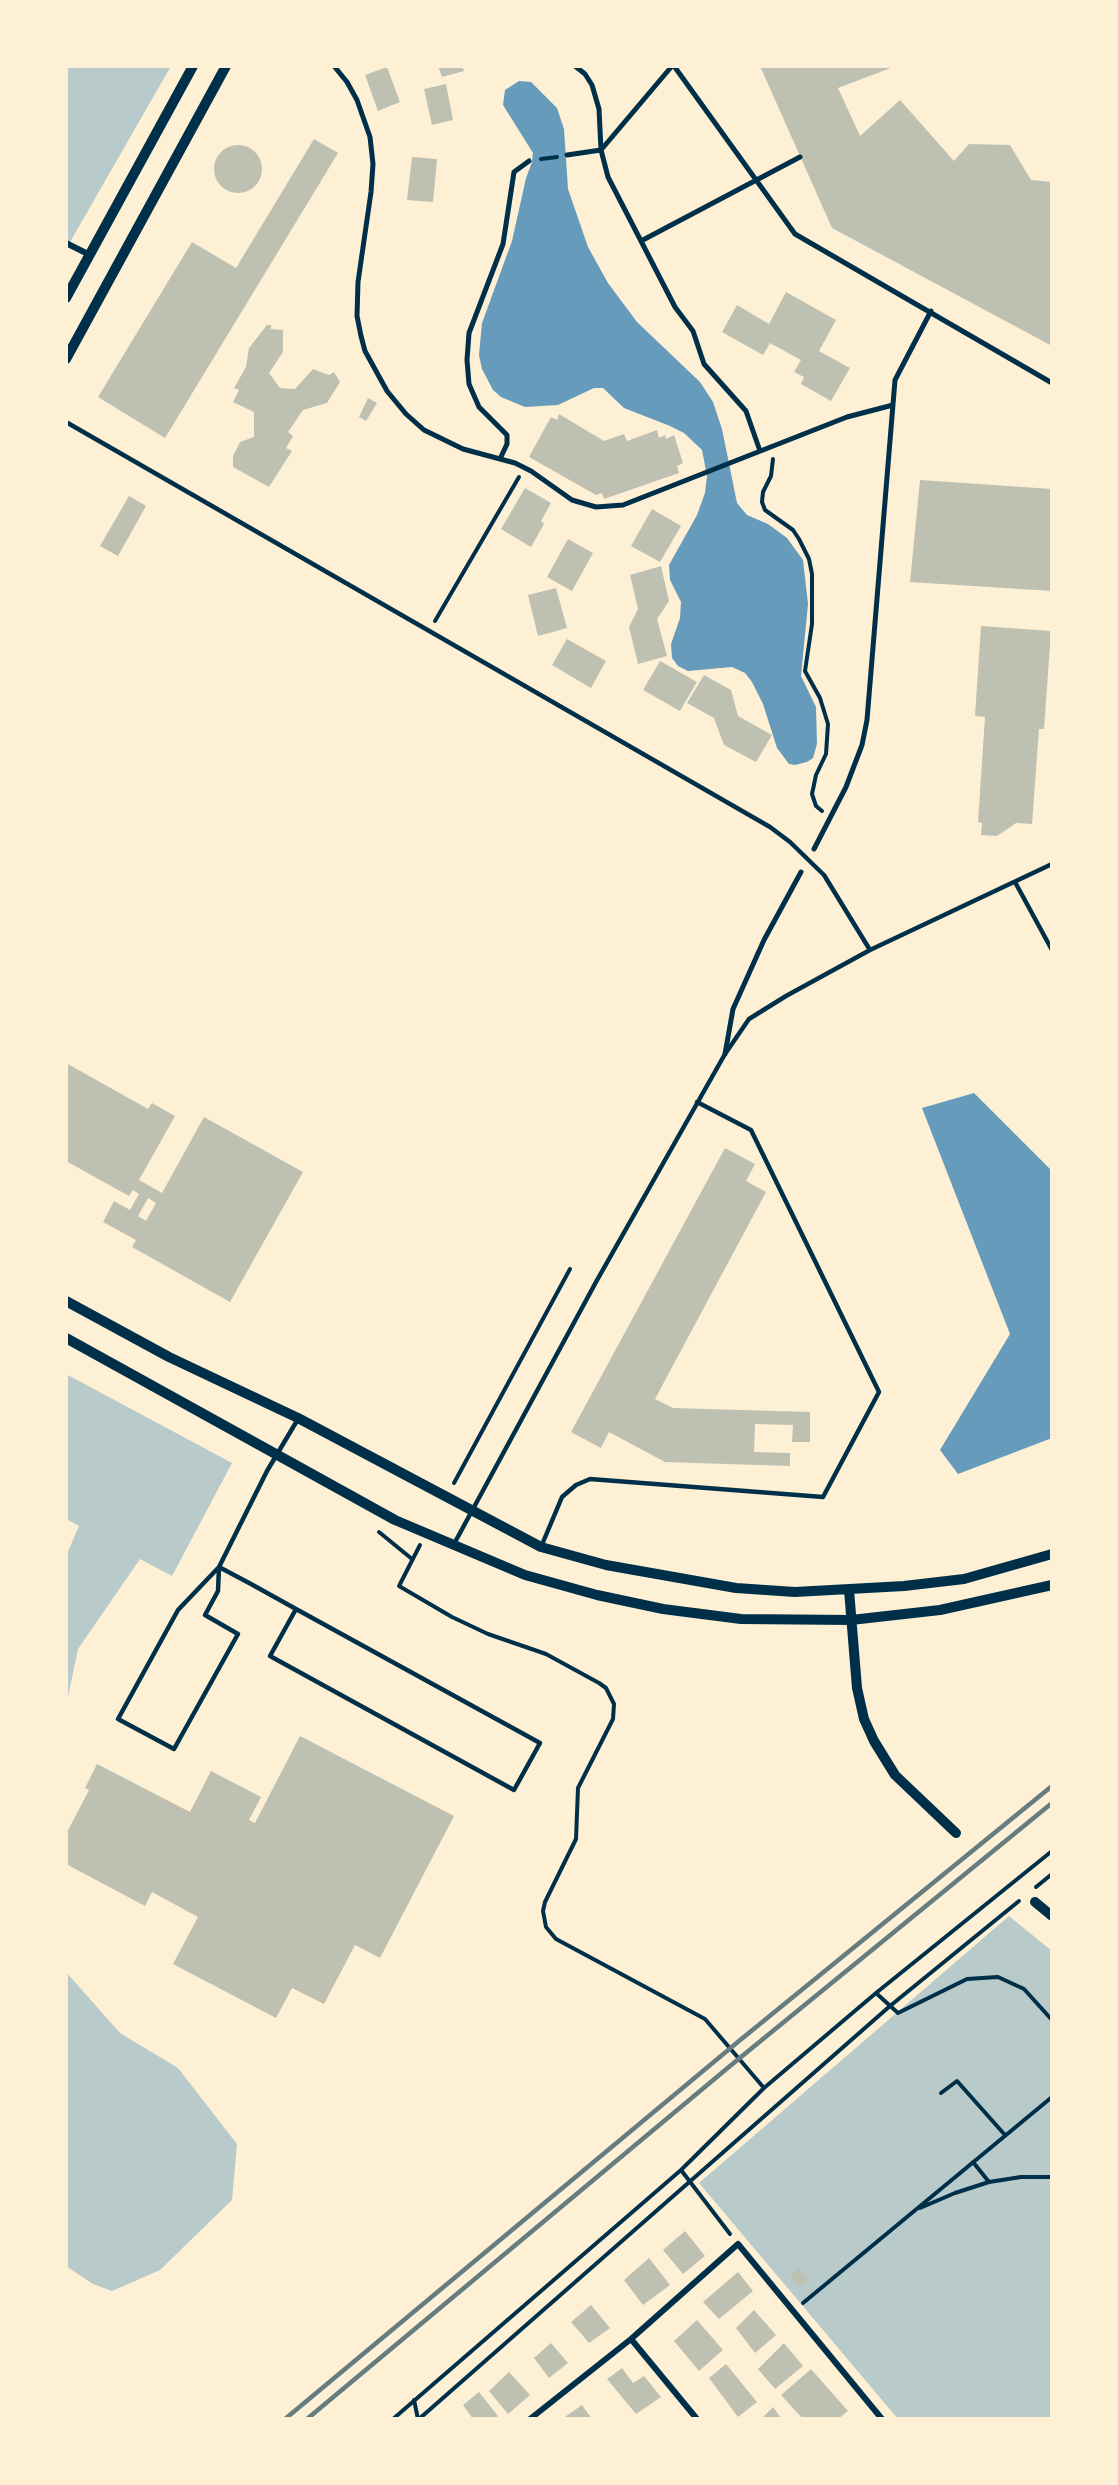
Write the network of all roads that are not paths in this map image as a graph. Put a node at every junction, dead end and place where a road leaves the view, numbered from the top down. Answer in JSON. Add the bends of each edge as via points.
{"nodes":[{"id":1,"x":193,"y":66,"type":"edge"},
{"id":2,"x":226,"y":66,"type":"edge"},
{"id":3,"x":334,"y":66,"type":"edge"},
{"id":4,"x":575,"y":66,"type":"edge"},
{"id":5,"x":673,"y":66,"type":"edge"},
{"id":6,"x":601,"y":150,"type":"junction"},
{"id":7,"x":567,"y":155,"type":"road end"},
{"id":8,"x":800,"y":157,"type":"dead end"},
{"id":9,"x":529,"y":161,"type":"road end"},
{"id":10,"x":641,"y":242,"type":"junction"},
{"id":11,"x":66,"y":243,"type":"edge"},
{"id":12,"x":90,"y":255,"type":"junction"},
{"id":13,"x":66,"y":298,"type":"edge"},
{"id":14,"x":931,"y":311,"type":"junction"},
{"id":15,"x":66,"y":359,"type":"edge"},
{"id":16,"x":1052,"y":383,"type":"edge"},
{"id":17,"x":893,"y":405,"type":"junction"},
{"id":18,"x":66,"y":422,"type":"edge"},
{"id":19,"x":760,"y":451,"type":"junction"},
{"id":20,"x":500,"y":459,"type":"junction"},
{"id":21,"x":814,"y":849,"type":"dead end"},
{"id":22,"x":1052,"y":864,"type":"edge"},
{"id":23,"x":801,"y":872,"type":"dead end"},
{"id":24,"x":1015,"y":882,"type":"junction"},
{"id":25,"x":870,"y":950,"type":"junction"},
{"id":26,"x":1052,"y":950,"type":"edge"},
{"id":27,"x":725,"y":1054,"type":"junction"},
{"id":28,"x":697,"y":1102,"type":"junction"},
{"id":29,"x":66,"y":1301,"type":"edge"},
{"id":30,"x":66,"y":1338,"type":"edge"},
{"id":31,"x":298,"y":1418,"type":"junction"},
{"id":32,"x":276,"y":1455,"type":"junction"},
{"id":33,"x":471,"y":1512,"type":"junction"},
{"id":34,"x":453,"y":1546,"type":"junction"},
{"id":35,"x":541,"y":1547,"type":"junction"},
{"id":36,"x":1052,"y":1554,"type":"edge"},
{"id":37,"x":219,"y":1567,"type":"junction"},
{"id":38,"x":1052,"y":1585,"type":"edge"},
{"id":39,"x":849,"y":1590,"type":"junction"},
{"id":40,"x":296,"y":1609,"type":"junction"},
{"id":41,"x":851,"y":1620,"type":"junction"},
{"id":42,"x":956,"y":1833,"type":"dead end"},
{"id":43,"x":1035,"y":1902,"type":"dead end"},
{"id":44,"x":1052,"y":1916,"type":"edge"},
{"id":45,"x":631,"y":2339,"type":"junction"},
{"id":46,"x":530,"y":2419,"type":"edge"},
{"id":47,"x":697,"y":2419,"type":"edge"},
{"id":48,"x":882,"y":2419,"type":"edge"}],
"edges":[{"from":1,"to":12,"type":"street"},
{"from":2,"to":15,"type":"street"},
{"from":3,"to":20,"type":"street","via":[[357,100],[370,137],[373,164],[358,282],[357,316],[365,351],[387,391],[424,430],[464,449]]},
{"from":4,"to":6,"type":"street","via":[[592,85],[599,109]]},
{"from":5,"to":6,"type":"street"},
{"from":5,"to":14,"type":"street","via":[[795,234]]},
{"from":6,"to":7,"type":"street"},
{"from":6,"to":10,"type":"street","via":[[608,177]]},
{"from":8,"to":10,"type":"street"},
{"from":9,"to":20,"type":"street","via":[[514,172],[503,244],[469,333],[466,360],[469,384],[479,407],[507,435]]},
{"from":10,"to":19,"type":"street","via":[[675,307],[693,331],[704,364],[746,411]]},
{"from":11,"to":12,"type":"street"},
{"from":12,"to":13,"type":"street"},
{"from":14,"to":16,"type":"street"},
{"from":14,"to":17,"type":"street","via":[[895,380]]},
{"from":17,"to":19,"type":"street","via":[[847,417]]},
{"from":17,"to":21,"type":"street","via":[[867,720],[855,767]]},
{"from":18,"to":25,"type":"lane","via":[[770,827],[824,875]]},
{"from":19,"to":20,"type":"street","via":[[623,505],[596,507],[572,500],[524,469]]},
{"from":22,"to":24,"type":"lane"},
{"from":23,"to":27,"type":"street","via":[[733,1009]]},
{"from":24,"to":25,"type":"lane"},
{"from":24,"to":26,"type":"lane"},
{"from":25,"to":27,"type":"lane","via":[[749,1020]]},
{"from":27,"to":28,"type":"lane"},
{"from":28,"to":33,"type":"lane"},
{"from":28,"to":35,"type":"lane","via":[[751,1130],[879,1392],[823,1497],[590,1479],[562,1497]]},
{"from":29,"to":31,"type":"street","via":[[169,1357]]},
{"from":30,"to":32,"type":"street"},
{"from":31,"to":32,"type":"lane"},
{"from":31,"to":33,"type":"street"},
{"from":32,"to":34,"type":"street","via":[[395,1520]]},
{"from":32,"to":37,"type":"lane"},
{"from":33,"to":34,"type":"lane"},
{"from":33,"to":35,"type":"street"},
{"from":34,"to":41,"type":"street","via":[[525,1575],[597,1596],[663,1609],[741,1619]]},
{"from":35,"to":39,"type":"street","via":[[606,1565],[736,1588]]},
{"from":36,"to":39,"type":"street","via":[[964,1579]]},
{"from":37,"to":37,"type":"lane","via":[[218,1591],[205,1615],[238,1634],[174,1749],[118,1719],[178,1610]]},
{"from":37,"to":40,"type":"lane"},
{"from":38,"to":41,"type":"street","via":[[940,1610]]},
{"from":39,"to":41,"type":"street"},
{"from":40,"to":40,"type":"lane","via":[[540,1743],[514,1790],[270,1656]]},
{"from":41,"to":42,"type":"street","via":[[857,1688],[874,1741],[895,1775]]},
{"from":43,"to":44,"type":"street"},
{"from":45,"to":46,"type":"street"},
{"from":45,"to":47,"type":"street"},
{"from":45,"to":48,"type":"street","via":[[738,2244]]}]}
